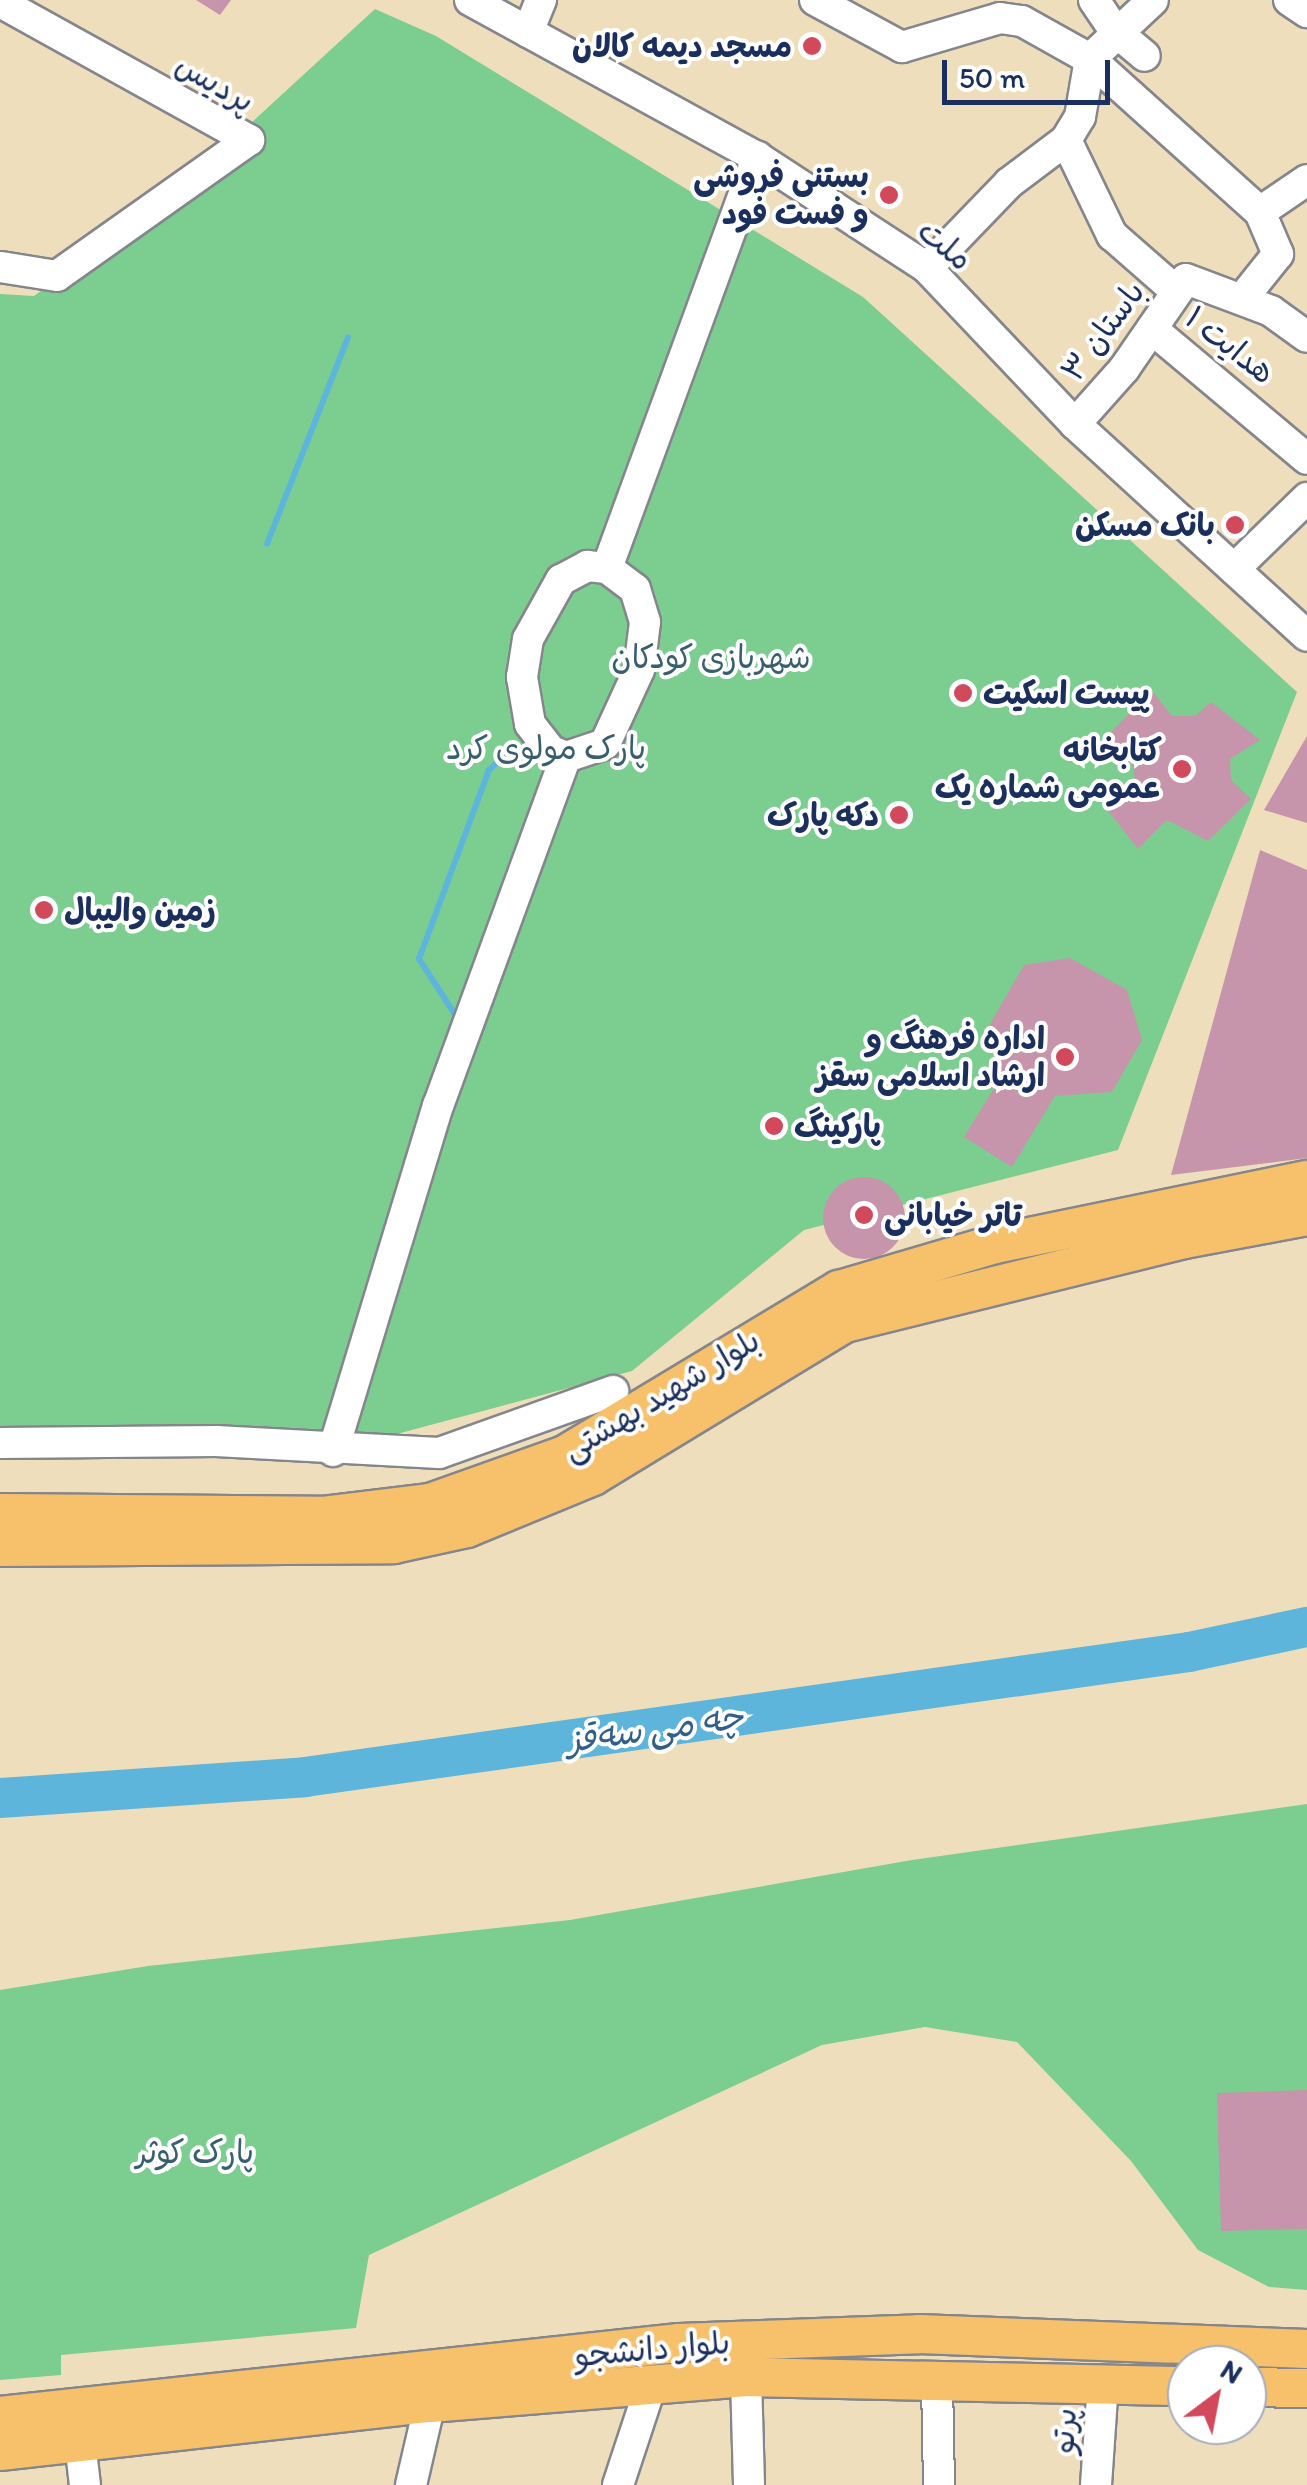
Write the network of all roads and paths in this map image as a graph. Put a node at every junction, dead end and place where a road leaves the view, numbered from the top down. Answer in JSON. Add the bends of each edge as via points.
{"nodes":[{"id":1,"x":470,"y":0,"type":"edge"},
{"id":2,"x":541,"y":0,"type":"edge"},
{"id":3,"x":1094,"y":0,"type":"edge"},
{"id":4,"x":1152,"y":0,"type":"edge"},
{"id":5,"x":1289,"y":0,"type":"edge"},
{"id":6,"x":0,"y":2,"type":"edge"},
{"id":7,"x":825,"y":8,"type":"edge"},
{"id":8,"x":1307,"y":12,"type":"edge"},
{"id":9,"x":1114,"y":30,"type":"junction"},
{"id":10,"x":528,"y":32,"type":"junction"},
{"id":11,"x":1146,"y":56,"type":"dead end"},
{"id":12,"x":1090,"y":60,"type":"junction"},
{"id":13,"x":1066,"y":140,"type":"junction"},
{"id":14,"x":757,"y":157,"type":"junction"},
{"id":15,"x":1307,"y":180,"type":"edge"},
{"id":16,"x":1260,"y":212,"type":"junction"},
{"id":17,"x":0,"y":267,"type":"edge"},
{"id":18,"x":927,"y":268,"type":"junction"},
{"id":19,"x":1181,"y":285,"type":"junction"},
{"id":20,"x":1242,"y":299,"type":"junction"},
{"id":21,"x":1152,"y":329,"type":"junction"},
{"id":22,"x":1307,"y":337,"type":"edge"},
{"id":23,"x":1075,"y":424,"type":"junction"},
{"id":24,"x":1307,"y":458,"type":"edge"},
{"id":25,"x":1307,"y":498,"type":"edge"},
{"id":26,"x":607,"y":568,"type":"junction"},
{"id":27,"x":1234,"y":569,"type":"junction"},
{"id":28,"x":1307,"y":636,"type":"edge"},
{"id":29,"x":566,"y":757,"type":"junction"},
{"id":30,"x":1307,"y":1180,"type":"edge"},
{"id":31,"x":1307,"y":1216,"type":"edge"},
{"id":32,"x":613,"y":1392,"type":"dead end"},
{"id":33,"x":0,"y":1444,"type":"edge"},
{"id":34,"x":333,"y":1451,"type":"junction"},
{"id":35,"x":0,"y":1513,"type":"edge"},
{"id":36,"x":0,"y":1547,"type":"edge"},
{"id":37,"x":1307,"y":2349,"type":"edge"},
{"id":38,"x":672,"y":2370,"type":"junction"},
{"id":39,"x":746,"y":2377,"type":"junction"},
{"id":40,"x":936,"y":2381,"type":"junction"},
{"id":41,"x":1103,"y":2382,"type":"junction"},
{"id":42,"x":1167,"y":2385,"type":"edge"},
{"id":43,"x":1267,"y":2387,"type":"edge"},
{"id":44,"x":1307,"y":2388,"type":"edge"},
{"id":45,"x":430,"y":2402,"type":"junction"},
{"id":46,"x":0,"y":2416,"type":"edge"},
{"id":47,"x":80,"y":2442,"type":"junction"},
{"id":48,"x":0,"y":2451,"type":"edge"},
{"id":49,"x":86,"y":2485,"type":"edge"},
{"id":50,"x":411,"y":2485,"type":"edge"},
{"id":51,"x":618,"y":2485,"type":"edge"},
{"id":52,"x":749,"y":2485,"type":"edge"},
{"id":53,"x":939,"y":2485,"type":"edge"},
{"id":54,"x":1096,"y":2485,"type":"edge"}],
"edges":[{"from":1,"to":10,"type":"street","name":"ملت"},
{"from":2,"to":10,"type":"street"},
{"from":3,"to":9,"type":"street"},
{"from":4,"to":9,"type":"street"},
{"from":5,"to":8,"type":"street"},
{"from":6,"to":17,"type":"street","name":"پردیس","via":[[249,140],[57,276]]},
{"from":7,"to":12,"type":"street","via":[[902,47],[1000,18],[1022,21]]},
{"from":9,"to":11,"type":"street"},
{"from":9,"to":12,"type":"street"},
{"from":10,"to":14,"type":"street","name":"ملت"},
{"from":12,"to":13,"type":"street","via":[[1080,118]]},
{"from":12,"to":16,"type":"street"},
{"from":13,"to":18,"type":"street","via":[[982,208]]},
{"from":13,"to":19,"type":"street","via":[[1112,235]]},
{"from":14,"to":18,"type":"street","name":"ملت"},
{"from":14,"to":26,"type":"street"},
{"from":15,"to":16,"type":"street"},
{"from":16,"to":20,"type":"street","via":[[1278,254]]},
{"from":18,"to":23,"type":"street","name":"ملت"},
{"from":19,"to":20,"type":"street"},
{"from":19,"to":21,"type":"street","name":"باستان ۳"},
{"from":20,"to":22,"type":"street"},
{"from":21,"to":23,"type":"street","name":"باستان ۳"},
{"from":21,"to":24,"type":"street","name":"هدایت ۱"},
{"from":23,"to":27,"type":"street","name":"ملت"},
{"from":25,"to":27,"type":"street"},
{"from":26,"to":29,"type":"street","via":[[635,589],[645,622],[639,670],[605,744]]},
{"from":26,"to":29,"type":"street","via":[[588,566],[562,580],[539,609],[528,639],[522,677],[530,724],[552,751]]},
{"from":27,"to":28,"type":"street","name":"ملت"},
{"from":29,"to":34,"type":"street","via":[[438,1106]]},
{"from":30,"to":35,"type":"main road","name":"بلوار شهید بهشتی","via":[[995,1244],[839,1290],[565,1455],[430,1503],[321,1516]]},
{"from":31,"to":36,"type":"main road","name":"بلوار شهید بهشتی","via":[[1184,1239],[845,1323],[594,1476],[468,1528],[394,1544]]},
{"from":32,"to":34,"type":"street","via":[[438,1452]]},
{"from":33,"to":34,"type":"street","via":[[216,1441]]},
{"from":37,"to":38,"type":"main road","name":"بلوار دانشجو","via":[[918,2334]]},
{"from":38,"to":39,"type":"main road","name":"بلوار دانشجو"},
{"from":38,"to":45,"type":"main road","name":"بلوار دانشجو"},
{"from":38,"to":46,"type":"main road","name":"بلوار دانشجو"},
{"from":38,"to":51,"type":"street"},
{"from":39,"to":40,"type":"main road","name":"بلوار دانشجو"},
{"from":39,"to":52,"type":"street"},
{"from":40,"to":41,"type":"main road","name":"بلوار دانشجو"},
{"from":40,"to":53,"type":"street"},
{"from":41,"to":42,"type":"main road","name":"بلوار دانشجو"},
{"from":41,"to":54,"type":"street","name":"پرتو"},
{"from":43,"to":44,"type":"main road"},
{"from":45,"to":47,"type":"main road","name":"بلوار دانشجو"},
{"from":45,"to":50,"type":"street"},
{"from":47,"to":48,"type":"main road","name":"بلوار دانشجو"},
{"from":47,"to":49,"type":"street"}]}
